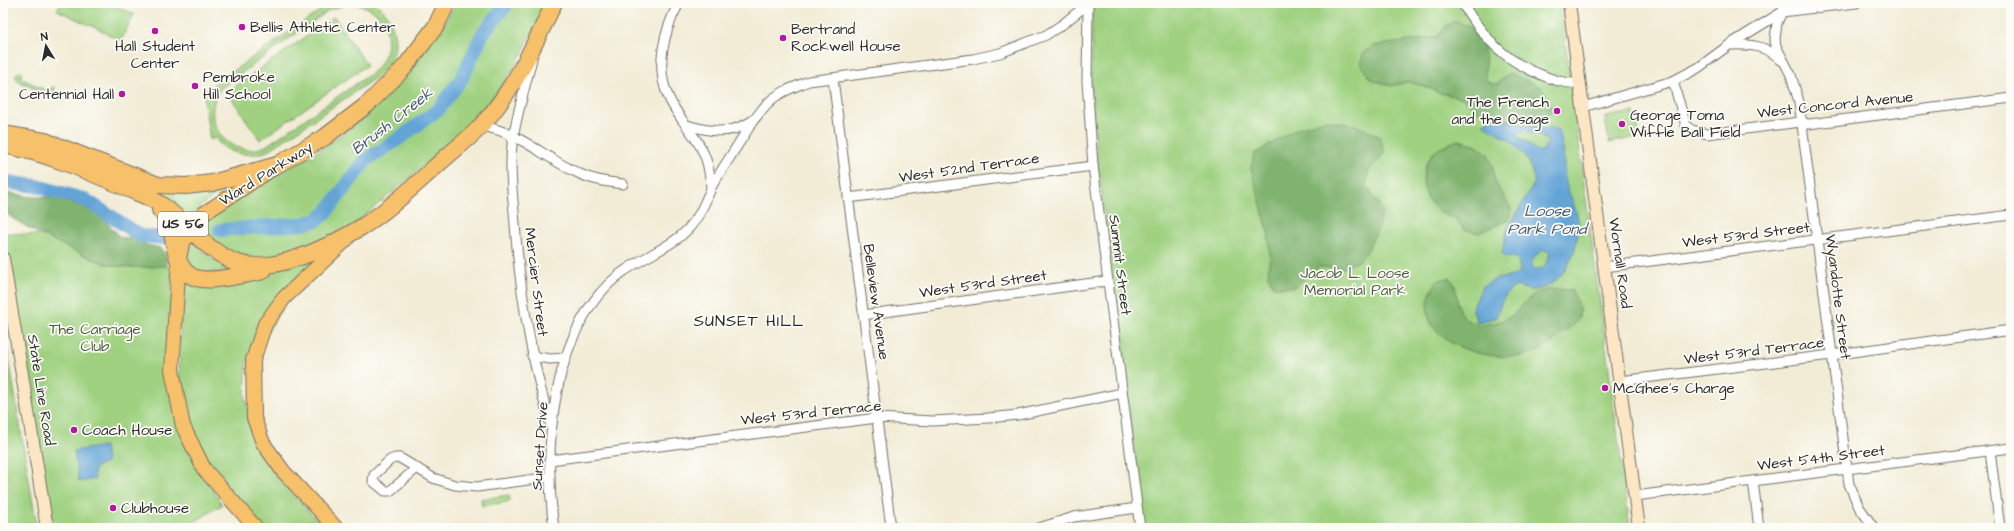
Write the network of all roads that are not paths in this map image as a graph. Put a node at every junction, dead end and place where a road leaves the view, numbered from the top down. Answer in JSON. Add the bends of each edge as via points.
{"nodes":[{"id":1,"x":447,"y":3,"type":"edge"},
{"id":2,"x":554,"y":3,"type":"edge"},
{"id":3,"x":679,"y":3,"type":"edge"},
{"id":4,"x":1462,"y":3,"type":"edge"},
{"id":5,"x":1569,"y":3,"type":"edge"},
{"id":6,"x":1786,"y":3,"type":"edge"},
{"id":7,"x":1856,"y":3,"type":"edge"},
{"id":8,"x":1088,"y":4,"type":"edge"},
{"id":9,"x":1782,"y":12,"type":"junction"},
{"id":10,"x":535,"y":44,"type":"junction"},
{"id":11,"x":1729,"y":45,"type":"junction"},
{"id":12,"x":1786,"y":65,"type":"junction"},
{"id":13,"x":833,"y":79,"type":"junction"},
{"id":14,"x":1673,"y":81,"type":"junction"},
{"id":15,"x":1580,"y":83,"type":"junction"},
{"id":16,"x":2011,"y":98,"type":"edge"},
{"id":17,"x":1583,"y":107,"type":"junction"},
{"id":18,"x":753,"y":121,"type":"junction"},
{"id":19,"x":1800,"y":122,"type":"junction"},
{"id":20,"x":686,"y":125,"type":"junction"},
{"id":21,"x":481,"y":126,"type":"junction"},
{"id":22,"x":3,"y":134,"type":"edge"},
{"id":23,"x":514,"y":136,"type":"junction"},
{"id":24,"x":3,"y":145,"type":"edge"},
{"id":25,"x":277,"y":165,"type":"junction"},
{"id":26,"x":1093,"y":166,"type":"junction"},
{"id":27,"x":98,"y":176,"type":"junction"},
{"id":28,"x":622,"y":184,"type":"dead end"},
{"id":29,"x":711,"y":187,"type":"junction"},
{"id":30,"x":848,"y":198,"type":"junction"},
{"id":31,"x":2011,"y":215,"type":"edge"},
{"id":32,"x":361,"y":228,"type":"junction"},
{"id":33,"x":191,"y":231,"type":"junction"},
{"id":34,"x":1816,"y":240,"type":"junction"},
{"id":35,"x":3,"y":258,"type":"edge"},
{"id":36,"x":179,"y":259,"type":"junction"},
{"id":37,"x":285,"y":261,"type":"junction"},
{"id":38,"x":1604,"y":267,"type":"junction"},
{"id":39,"x":1107,"y":281,"type":"junction"},
{"id":40,"x":863,"y":315,"type":"junction"},
{"id":41,"x":2011,"y":330,"type":"edge"},
{"id":42,"x":532,"y":356,"type":"junction"},
{"id":43,"x":1831,"y":356,"type":"junction"},
{"id":44,"x":566,"y":358,"type":"junction"},
{"id":45,"x":1620,"y":381,"type":"junction"},
{"id":46,"x":1122,"y":393,"type":"junction"},
{"id":47,"x":877,"y":418,"type":"junction"},
{"id":48,"x":552,"y":429,"type":"junction"},
{"id":49,"x":2011,"y":448,"type":"edge"},
{"id":50,"x":1990,"y":451,"type":"junction"},
{"id":51,"x":550,"y":460,"type":"junction"},
{"id":52,"x":417,"y":468,"type":"junction"},
{"id":53,"x":1847,"y":469,"type":"junction"},
{"id":54,"x":550,"y":477,"type":"junction"},
{"id":55,"x":1753,"y":481,"type":"junction"},
{"id":56,"x":1634,"y":496,"type":"junction"},
{"id":57,"x":1137,"y":508,"type":"junction"},
{"id":58,"x":47,"y":528,"type":"edge"},
{"id":59,"x":256,"y":528,"type":"edge"},
{"id":60,"x":336,"y":528,"type":"edge"},
{"id":61,"x":554,"y":528,"type":"edge"},
{"id":62,"x":891,"y":528,"type":"edge"},
{"id":63,"x":1039,"y":528,"type":"edge"},
{"id":64,"x":1140,"y":528,"type":"edge"},
{"id":65,"x":1639,"y":528,"type":"edge"},
{"id":66,"x":1759,"y":528,"type":"edge"},
{"id":67,"x":1874,"y":528,"type":"edge"},
{"id":68,"x":2000,"y":528,"type":"edge"}],
"edges":[{"from":1,"to":25,"type":"highway","name":"Ward Parkway","via":[[436,26],[404,68],[368,104],[325,138]]},
{"from":2,"to":10,"type":"highway","number":"US 56"},
{"from":3,"to":20,"type":"street","name":"Sunset Drive","via":[[665,41],[662,68],[663,83],[668,97]]},
{"from":4,"to":15,"type":"street","via":[[1487,38],[1511,61],[1564,83]]},
{"from":5,"to":15,"type":"main road","name":"Wornall Road"},
{"from":6,"to":9,"type":"street","name":"Wyandotte Street"},
{"from":7,"to":9,"type":"street"},
{"from":8,"to":13,"type":"street","name":"Sunset Drive","via":[[1046,35],[1000,53]]},
{"from":8,"to":26,"type":"street","name":"Summit Street","via":[[1087,81]]},
{"from":9,"to":11,"type":"street"},
{"from":9,"to":12,"type":"street","name":"Wyandotte Street","via":[[1777,23],[1775,40]]},
{"from":10,"to":21,"type":"highway","number":"US 56"},
{"from":10,"to":23,"type":"street","name":"Mercier Street"},
{"from":11,"to":12,"type":"street","name":"Wyandotte Street","via":[[1758,46],[1774,53]]},
{"from":11,"to":14,"type":"street","via":[[1698,68]]},
{"from":12,"to":19,"type":"street","name":"Wyandotte Street","via":[[1796,91]]},
{"from":13,"to":18,"type":"street","name":"Sunset Drive","via":[[809,81],[786,90],[768,102]]},
{"from":13,"to":30,"type":"street","name":"Belleview Avenue"},
{"from":14,"to":17,"type":"street"},
{"from":14,"to":19,"type":"street","name":"West Concord Avenue","via":[[1686,126],[1699,132],[1707,134]]},
{"from":15,"to":17,"type":"main road","name":"Wornall Road"},
{"from":16,"to":19,"type":"street","name":"West Concord Avenue","via":[[1809,124]]},
{"from":17,"to":38,"type":"main road","name":"Wornall Road"},
{"from":18,"to":20,"type":"street","via":[[721,132]]},
{"from":18,"to":29,"type":"street","name":"Sunset Drive"},
{"from":19,"to":34,"type":"street","name":"Wyandotte Street"},
{"from":20,"to":29,"type":"street","name":"Sunset Drive","via":[[704,152]]},
{"from":21,"to":23,"type":"street","via":[[495,128]]},
{"from":21,"to":32,"type":"highway","number":"US 56","via":[[410,189]]},
{"from":22,"to":25,"type":"highway","via":[[45,141],[158,184],[186,186],[212,183]]},
{"from":23,"to":28,"type":"street","via":[[578,173]]},
{"from":23,"to":42,"type":"street","name":"Mercier Street","via":[[512,186],[518,267]]},
{"from":24,"to":27,"type":"highway","number":"US 56","via":[[46,155]]},
{"from":25,"to":33,"type":"main road","name":"Ward Parkway","via":[[203,214]]},
{"from":26,"to":30,"type":"street","name":"West 52nd Terrace"},
{"from":26,"to":39,"type":"street","name":"Summit Street"},
{"from":27,"to":33,"type":"highway","number":"US 56","via":[[160,204]]},
{"from":27,"to":36,"type":"highway","via":[[112,187],[150,203],[162,211],[170,224]]},
{"from":29,"to":44,"type":"street","name":"Sunset Drive","via":[[700,214],[687,232],[636,263],[600,293],[575,333]]},
{"from":30,"to":40,"type":"street","name":"Belleview Avenue"},
{"from":31,"to":34,"type":"street","name":"West 53rd Street"},
{"from":32,"to":37,"type":"highway","number":"US 56","via":[[312,252]]},
{"from":32,"to":60,"type":"main road","via":[[284,298],[264,324],[253,360],[254,418],[263,443],[283,471]]},
{"from":33,"to":36,"type":"main road","name":"Ward Parkway","via":[[182,244]]},
{"from":33,"to":37,"type":"highway","number":"US 56","via":[[214,251],[239,263],[260,265]]},
{"from":34,"to":38,"type":"street","name":"West 53rd Street"},
{"from":34,"to":43,"type":"street","name":"Wyandotte Street"},
{"from":35,"to":58,"type":"main road","name":"State Line Road"},
{"from":36,"to":37,"type":"highway","via":[[190,276],[203,281],[259,272]]},
{"from":36,"to":59,"type":"main road","name":"Ward Parkway","via":[[172,370],[183,426],[204,468]]},
{"from":38,"to":45,"type":"main road","name":"Wornall Road"},
{"from":39,"to":40,"type":"street","name":"West 53rd Street"},
{"from":39,"to":46,"type":"street","name":"Summit Street"},
{"from":40,"to":47,"type":"street","name":"Belleview Avenue"},
{"from":41,"to":43,"type":"street","name":"West 53rd Terrace"},
{"from":42,"to":44,"type":"street"},
{"from":42,"to":48,"type":"street","name":"Mercier Street"},
{"from":43,"to":45,"type":"street","name":"West 53rd Terrace"},
{"from":43,"to":53,"type":"street","name":"Wyandotte Street"},
{"from":44,"to":48,"type":"street","name":"Sunset Drive","via":[[556,396]]},
{"from":45,"to":56,"type":"main road","name":"Wornall Road"},
{"from":46,"to":47,"type":"street","name":"West 53rd Terrace","via":[[1018,415],[933,421]]},
{"from":46,"to":57,"type":"street","name":"Summit Street"},
{"from":47,"to":51,"type":"street","name":"West 53rd Terrace"},
{"from":47,"to":62,"type":"street","name":"Belleview Avenue"},
{"from":48,"to":51,"type":"street","name":"Sunset Drive"},
{"from":49,"to":50,"type":"street","name":"West 54th Street"},
{"from":50,"to":53,"type":"street","name":"West 54th Street"},
{"from":50,"to":68,"type":"street"},
{"from":51,"to":54,"type":"street","name":"Sunset Drive"},
{"from":52,"to":52,"type":"street","via":[[400,458],[395,458],[374,475],[373,481],[385,491],[390,491]]},
{"from":52,"to":54,"type":"street","via":[[432,478],[454,485],[477,487]]},
{"from":53,"to":55,"type":"street","name":"West 54th Street"},
{"from":53,"to":67,"type":"street","name":"Wyandotte Street","via":[[1852,496]]},
{"from":54,"to":61,"type":"street","name":"Sunset Drive"},
{"from":55,"to":56,"type":"street","name":"West 54th Street"},
{"from":55,"to":66,"type":"street"},
{"from":56,"to":65,"type":"main road","name":"Wornall Road"},
{"from":57,"to":63,"type":"street","via":[[1074,517]]},
{"from":57,"to":64,"type":"street","name":"Summit Street"}]}
